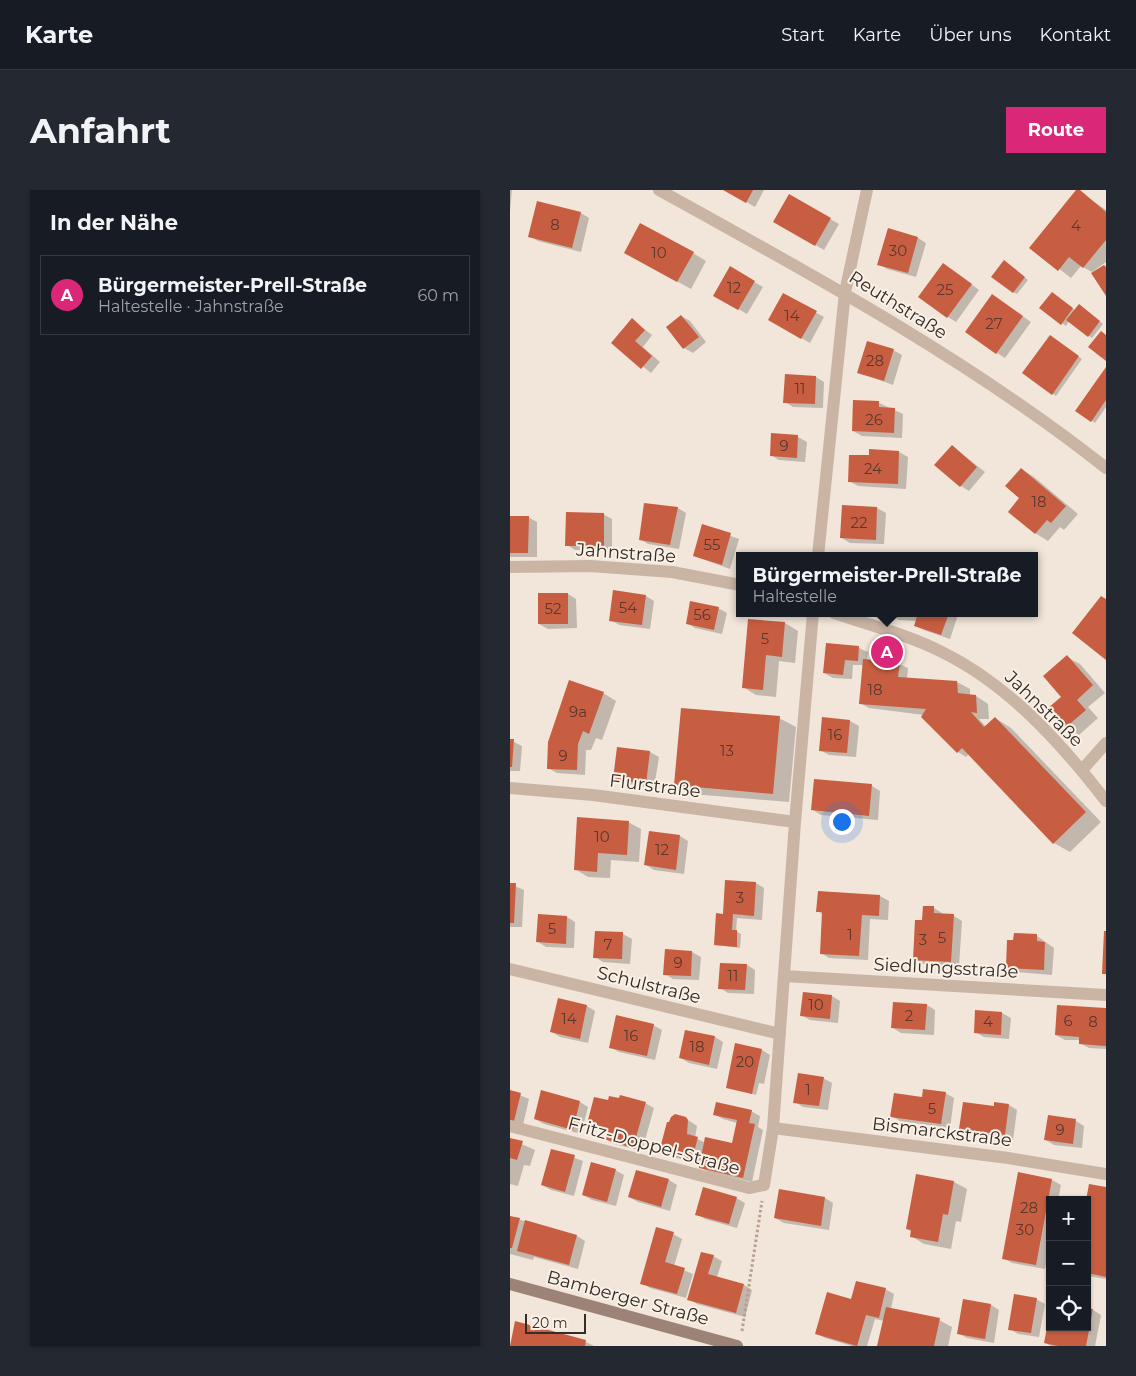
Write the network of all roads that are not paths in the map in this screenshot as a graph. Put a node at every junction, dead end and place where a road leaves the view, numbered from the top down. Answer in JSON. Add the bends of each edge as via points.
{"nodes":[{"id":1,"x":659,"y":190,"type":"edge"},
{"id":2,"x":867,"y":190,"type":"edge"},
{"id":3,"x":845,"y":292,"type":"junction"},
{"id":4,"x":1106,"y":468,"type":"edge"},
{"id":5,"x":818,"y":552,"type":"edge"},
{"id":6,"x":510,"y":567,"type":"edge"},
{"id":7,"x":736,"y":585,"type":"edge"},
{"id":8,"x":813,"y":617,"type":"edge"},
{"id":9,"x":845,"y":617,"type":"edge"},
{"id":10,"x":1106,"y":742,"type":"edge"},
{"id":11,"x":1082,"y":770,"type":"junction"},
{"id":12,"x":510,"y":788,"type":"edge"},
{"id":13,"x":1106,"y":801,"type":"edge"},
{"id":14,"x":795,"y":822,"type":"junction"},
{"id":15,"x":510,"y":969,"type":"edge"},
{"id":16,"x":784,"y":976,"type":"junction"},
{"id":17,"x":1106,"y":995,"type":"edge"},
{"id":18,"x":780,"y":1034,"type":"junction"},
{"id":19,"x":510,"y":1126,"type":"edge"},
{"id":20,"x":773,"y":1128,"type":"junction"},
{"id":21,"x":1106,"y":1174,"type":"edge"},
{"id":22,"x":510,"y":1284,"type":"edge"},
{"id":23,"x":739,"y":1342,"type":"edge"}],
"edges":[{"from":1,"to":3,"type":"street","name":"Reuthstraße"},
{"from":2,"to":3,"type":"street"},
{"from":3,"to":4,"type":"street","name":"Reuthstraße","via":[[949,357]]},
{"from":3,"to":5,"type":"street"},
{"from":6,"to":7,"type":"street","name":"Jahnstraße","via":[[590,566],[662,571]]},
{"from":8,"to":14,"type":"street","name":"Fritz-Doppel-Straße"},
{"from":9,"to":11,"type":"street","name":"Jahnstraße","via":[[942,652],[986,678],[1031,716]]},
{"from":10,"to":11,"type":"street"},
{"from":11,"to":13,"type":"street","name":"Jahnstraße"},
{"from":12,"to":14,"type":"street","name":"Flurstraße"},
{"from":14,"to":16,"type":"street","name":"Fritz-Doppel-Straße"},
{"from":15,"to":18,"type":"street","name":"Schulstraße"},
{"from":16,"to":17,"type":"street","name":"Siedlungsstraße"},
{"from":16,"to":18,"type":"street","name":"Fritz-Doppel-Straße"},
{"from":18,"to":20,"type":"street","name":"Fritz-Doppel-Straße"},
{"from":19,"to":20,"type":"street","name":"Fritz-Doppel-Straße","via":[[749,1188],[764,1184]]},
{"from":20,"to":21,"type":"street","name":"Bismarckstraße"},
{"from":22,"to":23,"type":"street","name":"Bamberger Straße"}]}
